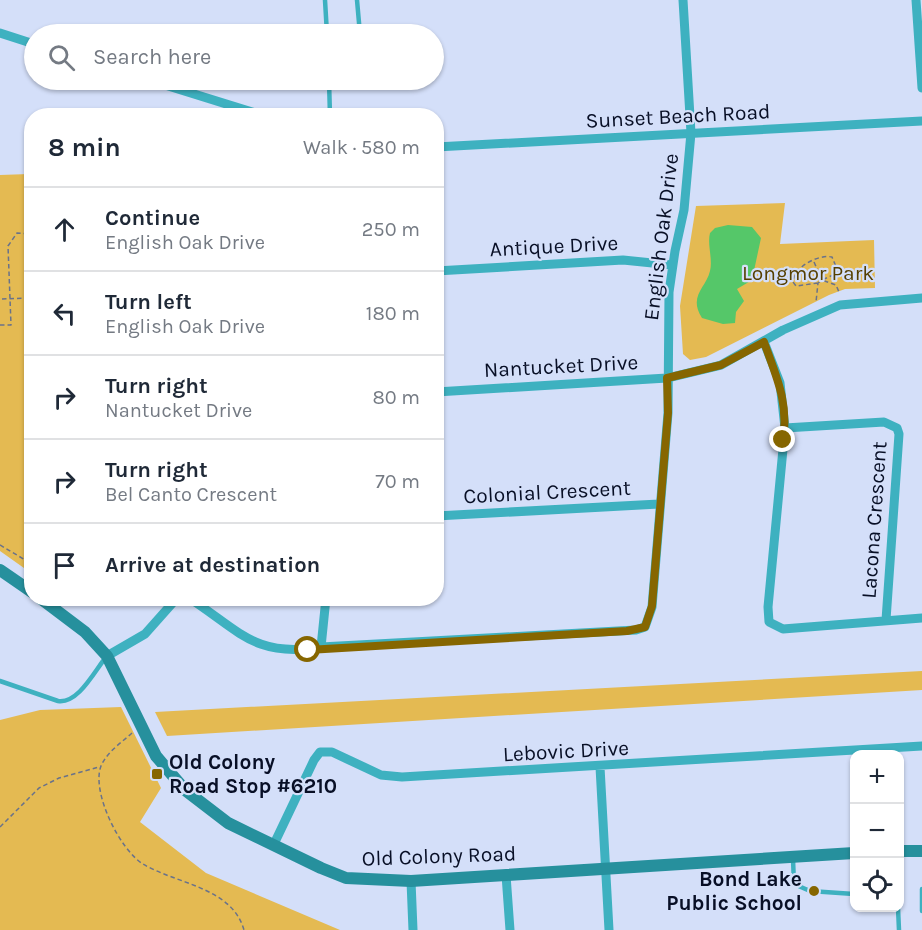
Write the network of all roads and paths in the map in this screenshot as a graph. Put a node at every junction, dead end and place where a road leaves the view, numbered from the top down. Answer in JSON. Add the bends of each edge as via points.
{"nodes":[{"id":1,"x":325,"y":0,"type":"edge"},
{"id":2,"x":357,"y":0,"type":"edge"},
{"id":3,"x":683,"y":0,"type":"edge"},
{"id":4,"x":916,"y":0,"type":"edge"},
{"id":5,"x":326,"y":24,"type":"edge"},
{"id":6,"x":359,"y":24,"type":"edge"},
{"id":7,"x":0,"y":33,"type":"edge"},
{"id":8,"x":24,"y":41,"type":"edge"},
{"id":9,"x":922,"y":88,"type":"edge"},
{"id":10,"x":181,"y":90,"type":"edge"},
{"id":11,"x":329,"y":90,"type":"edge"},
{"id":12,"x":239,"y":108,"type":"edge"},
{"id":13,"x":330,"y":108,"type":"edge"},
{"id":14,"x":922,"y":121,"type":"edge"},
{"id":15,"x":691,"y":133,"type":"junction"},
{"id":16,"x":444,"y":147,"type":"edge"},
{"id":17,"x":24,"y":234,"type":"edge"},
{"id":18,"x":813,"y":261,"type":"junction"},
{"id":19,"x":672,"y":265,"type":"junction"},
{"id":20,"x":444,"y":271,"type":"edge"},
{"id":21,"x":822,"y":280,"type":"junction"},
{"id":22,"x":818,"y":283,"type":"junction"},
{"id":23,"x":838,"y":292,"type":"dead end"},
{"id":24,"x":2,"y":298,"type":"dead end"},
{"id":25,"x":24,"y":298,"type":"edge"},
{"id":26,"x":922,"y":298,"type":"edge"},
{"id":27,"x":12,"y":299,"type":"junction"},
{"id":28,"x":816,"y":302,"type":"dead end"},
{"id":29,"x":0,"y":325,"type":"edge"},
{"id":30,"x":764,"y":342,"type":"junction"},
{"id":31,"x":667,"y":378,"type":"junction"},
{"id":32,"x":444,"y":392,"type":"edge"},
{"id":33,"x":785,"y":428,"type":"junction"},
{"id":34,"x":659,"y":504,"type":"junction"},
{"id":35,"x":444,"y":516,"type":"edge"},
{"id":36,"x":0,"y":544,"type":"edge"},
{"id":37,"x":24,"y":559,"type":"edge"},
{"id":38,"x":0,"y":570,"type":"edge"},
{"id":39,"x":24,"y":586,"type":"edge"},
{"id":40,"x":51,"y":606,"type":"edge"},
{"id":41,"x":170,"y":606,"type":"edge"},
{"id":42,"x":200,"y":606,"type":"edge"},
{"id":43,"x":325,"y":606,"type":"edge"},
{"id":44,"x":922,"y":618,"type":"edge"},
{"id":45,"x":886,"y":620,"type":"junction"},
{"id":46,"x":321,"y":647,"type":"junction"},
{"id":47,"x":107,"y":656,"type":"junction"},
{"id":48,"x":0,"y":681,"type":"edge"},
{"id":49,"x":140,"y":726,"type":"junction"},
{"id":50,"x":922,"y":746,"type":"edge"},
{"id":51,"x":101,"y":766,"type":"junction"},
{"id":52,"x":600,"y":767,"type":"junction"},
{"id":53,"x":0,"y":827,"type":"edge"},
{"id":54,"x":274,"y":843,"type":"junction"},
{"id":55,"x":904,"y":851,"type":"edge"},
{"id":56,"x":922,"y":851,"type":"edge"},
{"id":57,"x":850,"y":853,"type":"edge"},
{"id":58,"x":793,"y":856,"type":"junction"},
{"id":59,"x":605,"y":868,"type":"junction"},
{"id":60,"x":506,"y":875,"type":"junction"},
{"id":61,"x":411,"y":881,"type":"junction"},
{"id":62,"x":922,"y":890,"type":"edge"},
{"id":63,"x":850,"y":894,"type":"edge"},
{"id":64,"x":922,"y":911,"type":"edge"},
{"id":65,"x":898,"y":912,"type":"edge"},
{"id":66,"x":244,"y":930,"type":"edge"},
{"id":67,"x":413,"y":930,"type":"edge"},
{"id":68,"x":510,"y":930,"type":"edge"},
{"id":69,"x":609,"y":930,"type":"edge"},
{"id":70,"x":899,"y":930,"type":"edge"}],
"edges":[{"from":1,"to":5,"type":"lane"},
{"from":2,"to":6,"type":"lane"},
{"from":3,"to":15,"type":"street","name":"English Oak Drive"},
{"from":4,"to":9,"type":"street"},
{"from":7,"to":8,"type":"street"},
{"from":10,"to":12,"type":"street"},
{"from":11,"to":13,"type":"lane"},
{"from":14,"to":15,"type":"street","name":"Sunset Beach Road"},
{"from":15,"to":16,"type":"street","name":"Sunset Beach Road"},
{"from":15,"to":19,"type":"street","name":"English Oak Drive","via":[[684,210]]},
{"from":17,"to":27,"type":"path","via":[[16,233],[8,246]]},
{"from":18,"to":21,"type":"path"},
{"from":18,"to":21,"type":"path","via":[[828,256],[836,263],[835,273]]},
{"from":18,"to":22,"type":"path","via":[[797,268],[793,282],[805,286]]},
{"from":19,"to":20,"type":"street","name":"Antique Drive","via":[[623,260]]},
{"from":19,"to":31,"type":"street","name":"English Oak Drive"},
{"from":21,"to":22,"type":"path"},
{"from":21,"to":23,"type":"path","via":[[836,285]]},
{"from":22,"to":28,"type":"path"},
{"from":24,"to":27,"type":"path"},
{"from":25,"to":27,"type":"path"},
{"from":26,"to":30,"type":"street","name":"Nantucket Drive","via":[[840,305]]},
{"from":27,"to":29,"type":"path","via":[[11,325]]},
{"from":30,"to":31,"type":"street","name":"Nantucket Drive","via":[[721,365]]},
{"from":30,"to":33,"type":"street","via":[[780,383]]},
{"from":31,"to":32,"type":"street","name":"Nantucket Drive"},
{"from":31,"to":34,"type":"street","name":"English Oak Drive","via":[[668,413]]},
{"from":33,"to":45,"type":"street","name":"Lacona Crescent","via":[[884,422],[897,428]]},
{"from":33,"to":45,"type":"street","via":[[769,622],[783,629]]},
{"from":34,"to":35,"type":"street","name":"Colonial Crescent"},
{"from":34,"to":46,"type":"street","name":"English Oak Drive","via":[[651,616],[645,627]]},
{"from":36,"to":37,"type":"path"},
{"from":38,"to":39,"type":"street"},
{"from":40,"to":47,"type":"street","name":"Old Colony Road","via":[[85,632]]},
{"from":41,"to":47,"type":"street","via":[[146,634]]},
{"from":42,"to":46,"type":"street","name":"English Oak Drive","via":[[249,640],[271,649],[296,652]]},
{"from":43,"to":46,"type":"street"},
{"from":44,"to":45,"type":"street"},
{"from":47,"to":48,"type":"lane","via":[[68,701]]},
{"from":47,"to":49,"type":"street","name":"Old Colony Road"},
{"from":49,"to":51,"type":"path","via":[[107,754]]},
{"from":49,"to":54,"type":"street","name":"Old Colony Road","via":[[156,756],[185,790],[228,823]]},
{"from":50,"to":52,"type":"street","name":"Lebovic Drive"},
{"from":51,"to":53,"type":"path","via":[[39,788]]},
{"from":51,"to":66,"type":"path","via":[[101,797],[110,820],[131,852],[142,863],[229,905]]},
{"from":52,"to":54,"type":"street","name":"Lebovic Drive","via":[[402,777],[381,775],[332,752],[320,752]]},
{"from":52,"to":59,"type":"street"},
{"from":54,"to":61,"type":"street","name":"Old Colony Road","via":[[346,878]]},
{"from":55,"to":56,"type":"street"},
{"from":57,"to":58,"type":"street","name":"Old Colony Road"},
{"from":58,"to":59,"type":"street","name":"Old Colony Road"},
{"from":58,"to":63,"type":"lane","via":[[794,884],[810,891]]},
{"from":59,"to":60,"type":"street","name":"Old Colony Road"},
{"from":59,"to":69,"type":"street"},
{"from":60,"to":61,"type":"street","name":"Old Colony Road"},
{"from":60,"to":68,"type":"street"},
{"from":61,"to":67,"type":"street"},
{"from":62,"to":64,"type":"lane"},
{"from":65,"to":70,"type":"lane"}]}
